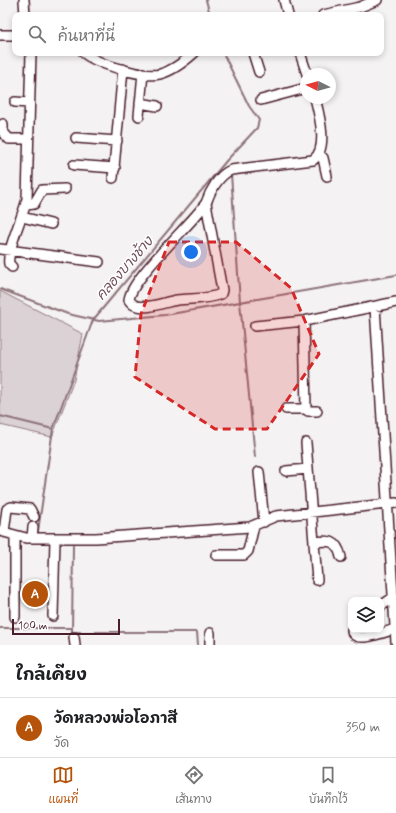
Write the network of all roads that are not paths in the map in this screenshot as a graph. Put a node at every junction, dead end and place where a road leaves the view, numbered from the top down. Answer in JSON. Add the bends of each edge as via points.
{"nodes":[{"id":1,"x":24,"y":0,"type":"edge"},
{"id":2,"x":284,"y":0,"type":"edge"},
{"id":3,"x":377,"y":0,"type":"edge"},
{"id":4,"x":25,"y":12,"type":"edge"},
{"id":5,"x":287,"y":12,"type":"edge"},
{"id":6,"x":337,"y":12,"type":"edge"},
{"id":7,"x":0,"y":35,"type":"edge"},
{"id":8,"x":12,"y":35,"type":"edge"},
{"id":9,"x":31,"y":56,"type":"edge"},
{"id":10,"x":88,"y":56,"type":"edge"},
{"id":11,"x":190,"y":56,"type":"edge"},
{"id":12,"x":254,"y":56,"type":"edge"},
{"id":13,"x":301,"y":56,"type":"edge"},
{"id":14,"x":305,"y":68,"type":"edge"},
{"id":15,"x":123,"y":69,"type":"junction"},
{"id":16,"x":259,"y":72,"type":"dead end"},
{"id":17,"x":143,"y":73,"type":"junction"},
{"id":18,"x":300,"y":90,"type":"edge"},
{"id":19,"x":261,"y":100,"type":"dead end"},
{"id":20,"x":15,"y":102,"type":"dead end"},
{"id":21,"x":29,"y":103,"type":"junction"},
{"id":22,"x":140,"y":104,"type":"junction"},
{"id":23,"x":316,"y":104,"type":"edge"},
{"id":24,"x":157,"y":106,"type":"dead end"},
{"id":25,"x":139,"y":116,"type":"dead end"},
{"id":26,"x":2,"y":124,"type":"dead end"},
{"id":27,"x":76,"y":138,"type":"dead end"},
{"id":28,"x":28,"y":139,"type":"junction"},
{"id":29,"x":117,"y":141,"type":"junction"},
{"id":30,"x":319,"y":154,"type":"junction"},
{"id":31,"x":74,"y":164,"type":"dead end"},
{"id":32,"x":114,"y":168,"type":"junction"},
{"id":33,"x":327,"y":176,"type":"dead end"},
{"id":34,"x":113,"y":178,"type":"dead end"},
{"id":35,"x":65,"y":189,"type":"dead end"},
{"id":36,"x":206,"y":203,"type":"junction"},
{"id":37,"x":26,"y":205,"type":"junction"},
{"id":38,"x":22,"y":217,"type":"junction"},
{"id":39,"x":50,"y":224,"type":"dead end"},
{"id":40,"x":0,"y":250,"type":"edge"},
{"id":41,"x":11,"y":250,"type":"junction"},
{"id":42,"x":99,"y":262,"type":"dead end"},
{"id":43,"x":12,"y":267,"type":"dead end"},
{"id":44,"x":396,"y":302,"type":"edge"},
{"id":45,"x":375,"y":306,"type":"junction"},
{"id":46,"x":304,"y":321,"type":"junction"},
{"id":47,"x":255,"y":326,"type":"dead end"},
{"id":48,"x":286,"y":409,"type":"dead end"},
{"id":49,"x":306,"y":409,"type":"junction"},
{"id":50,"x":317,"y":411,"type":"dead end"},
{"id":51,"x":306,"y":443,"type":"dead end"},
{"id":52,"x":308,"y":469,"type":"junction"},
{"id":53,"x":286,"y":470,"type":"dead end"},
{"id":54,"x":259,"y":472,"type":"dead end"},
{"id":55,"x":392,"y":504,"type":"edge"},
{"id":56,"x":311,"y":512,"type":"junction"},
{"id":57,"x":34,"y":517,"type":"dead end"},
{"id":58,"x":264,"y":522,"type":"junction"},
{"id":59,"x":254,"y":526,"type":"junction"},
{"id":60,"x":33,"y":527,"type":"dead end"},
{"id":61,"x":2,"y":532,"type":"edge"},
{"id":62,"x":15,"y":536,"type":"junction"},
{"id":63,"x":32,"y":538,"type":"junction"},
{"id":64,"x":55,"y":539,"type":"junction"},
{"id":65,"x":314,"y":542,"type":"junction"},
{"id":66,"x":216,"y":556,"type":"dead end"},
{"id":67,"x":341,"y":557,"type":"dead end"},
{"id":68,"x":317,"y":580,"type":"dead end"},
{"id":69,"x":394,"y":597,"type":"junction"},
{"id":70,"x":384,"y":604,"type":"edge"},
{"id":71,"x":53,"y":616,"type":"dead end"},
{"id":72,"x":15,"y":617,"type":"dead end"},
{"id":73,"x":210,"y":633,"type":"dead end"},
{"id":74,"x":352,"y":633,"type":"edge"},
{"id":75,"x":379,"y":633,"type":"edge"},
{"id":76,"x":396,"y":635,"type":"edge"},
{"id":77,"x":396,"y":642,"type":"edge"},
{"id":78,"x":210,"y":645,"type":"edge"}],
"edges":[{"from":1,"to":4,"type":"street"},
{"from":2,"to":5,"type":"street"},
{"from":3,"to":6,"type":"street"},
{"from":7,"to":8,"type":"street"},
{"from":9,"to":21,"type":"street"},
{"from":10,"to":15,"type":"street"},
{"from":11,"to":17,"type":"street","via":[[168,72],[158,75]]},
{"from":12,"to":16,"type":"street"},
{"from":13,"to":14,"type":"street"},
{"from":15,"to":17,"type":"street"},
{"from":15,"to":29,"type":"street"},
{"from":17,"to":22,"type":"street"},
{"from":18,"to":19,"type":"street"},
{"from":20,"to":21,"type":"street"},
{"from":21,"to":28,"type":"street"},
{"from":22,"to":24,"type":"street"},
{"from":22,"to":25,"type":"street"},
{"from":23,"to":30,"type":"street","via":[[322,143]]},
{"from":26,"to":28,"type":"street","via":[[3,132],[9,139]]},
{"from":27,"to":29,"type":"street"},
{"from":28,"to":37,"type":"street"},
{"from":29,"to":32,"type":"street"},
{"from":30,"to":33,"type":"street","via":[[323,158]]},
{"from":30,"to":36,"type":"street","via":[[313,160],[228,171]]},
{"from":31,"to":32,"type":"street"},
{"from":32,"to":34,"type":"street"},
{"from":35,"to":37,"type":"street","via":[[42,190],[34,204]]},
{"from":36,"to":36,"type":"street","via":[[146,270],[131,292],[129,300],[132,304],[153,305],[209,298],[221,294]]},
{"from":37,"to":38,"type":"street"},
{"from":38,"to":39,"type":"street"},
{"from":38,"to":41,"type":"street"},
{"from":40,"to":41,"type":"street"},
{"from":41,"to":42,"type":"street"},
{"from":41,"to":43,"type":"street","via":[[8,261]]},
{"from":44,"to":45,"type":"street"},
{"from":45,"to":46,"type":"street"},
{"from":45,"to":55,"type":"street"},
{"from":46,"to":47,"type":"street"},
{"from":46,"to":49,"type":"street"},
{"from":48,"to":49,"type":"street"},
{"from":49,"to":50,"type":"street"},
{"from":51,"to":52,"type":"street"},
{"from":52,"to":53,"type":"street"},
{"from":52,"to":56,"type":"street"},
{"from":54,"to":58,"type":"street"},
{"from":55,"to":56,"type":"street"},
{"from":55,"to":69,"type":"street"},
{"from":56,"to":58,"type":"street","via":[[276,516]]},
{"from":56,"to":65,"type":"street"},
{"from":57,"to":61,"type":"street","via":[[30,509],[10,507],[5,514]]},
{"from":58,"to":59,"type":"street"},
{"from":59,"to":64,"type":"street"},
{"from":59,"to":66,"type":"street","via":[[248,551],[244,555]]},
{"from":60,"to":63,"type":"street"},
{"from":61,"to":62,"type":"street"},
{"from":62,"to":63,"type":"street"},
{"from":62,"to":72,"type":"street"},
{"from":63,"to":64,"type":"street"},
{"from":64,"to":71,"type":"street"},
{"from":65,"to":67,"type":"street","via":[[333,542],[339,548]]},
{"from":65,"to":68,"type":"street"},
{"from":69,"to":70,"type":"street"},
{"from":69,"to":76,"type":"street"},
{"from":73,"to":78,"type":"street"},
{"from":74,"to":75,"type":"street","via":[[355,639],[361,640]]},
{"from":75,"to":76,"type":"street"},
{"from":76,"to":77,"type":"street"}]}
